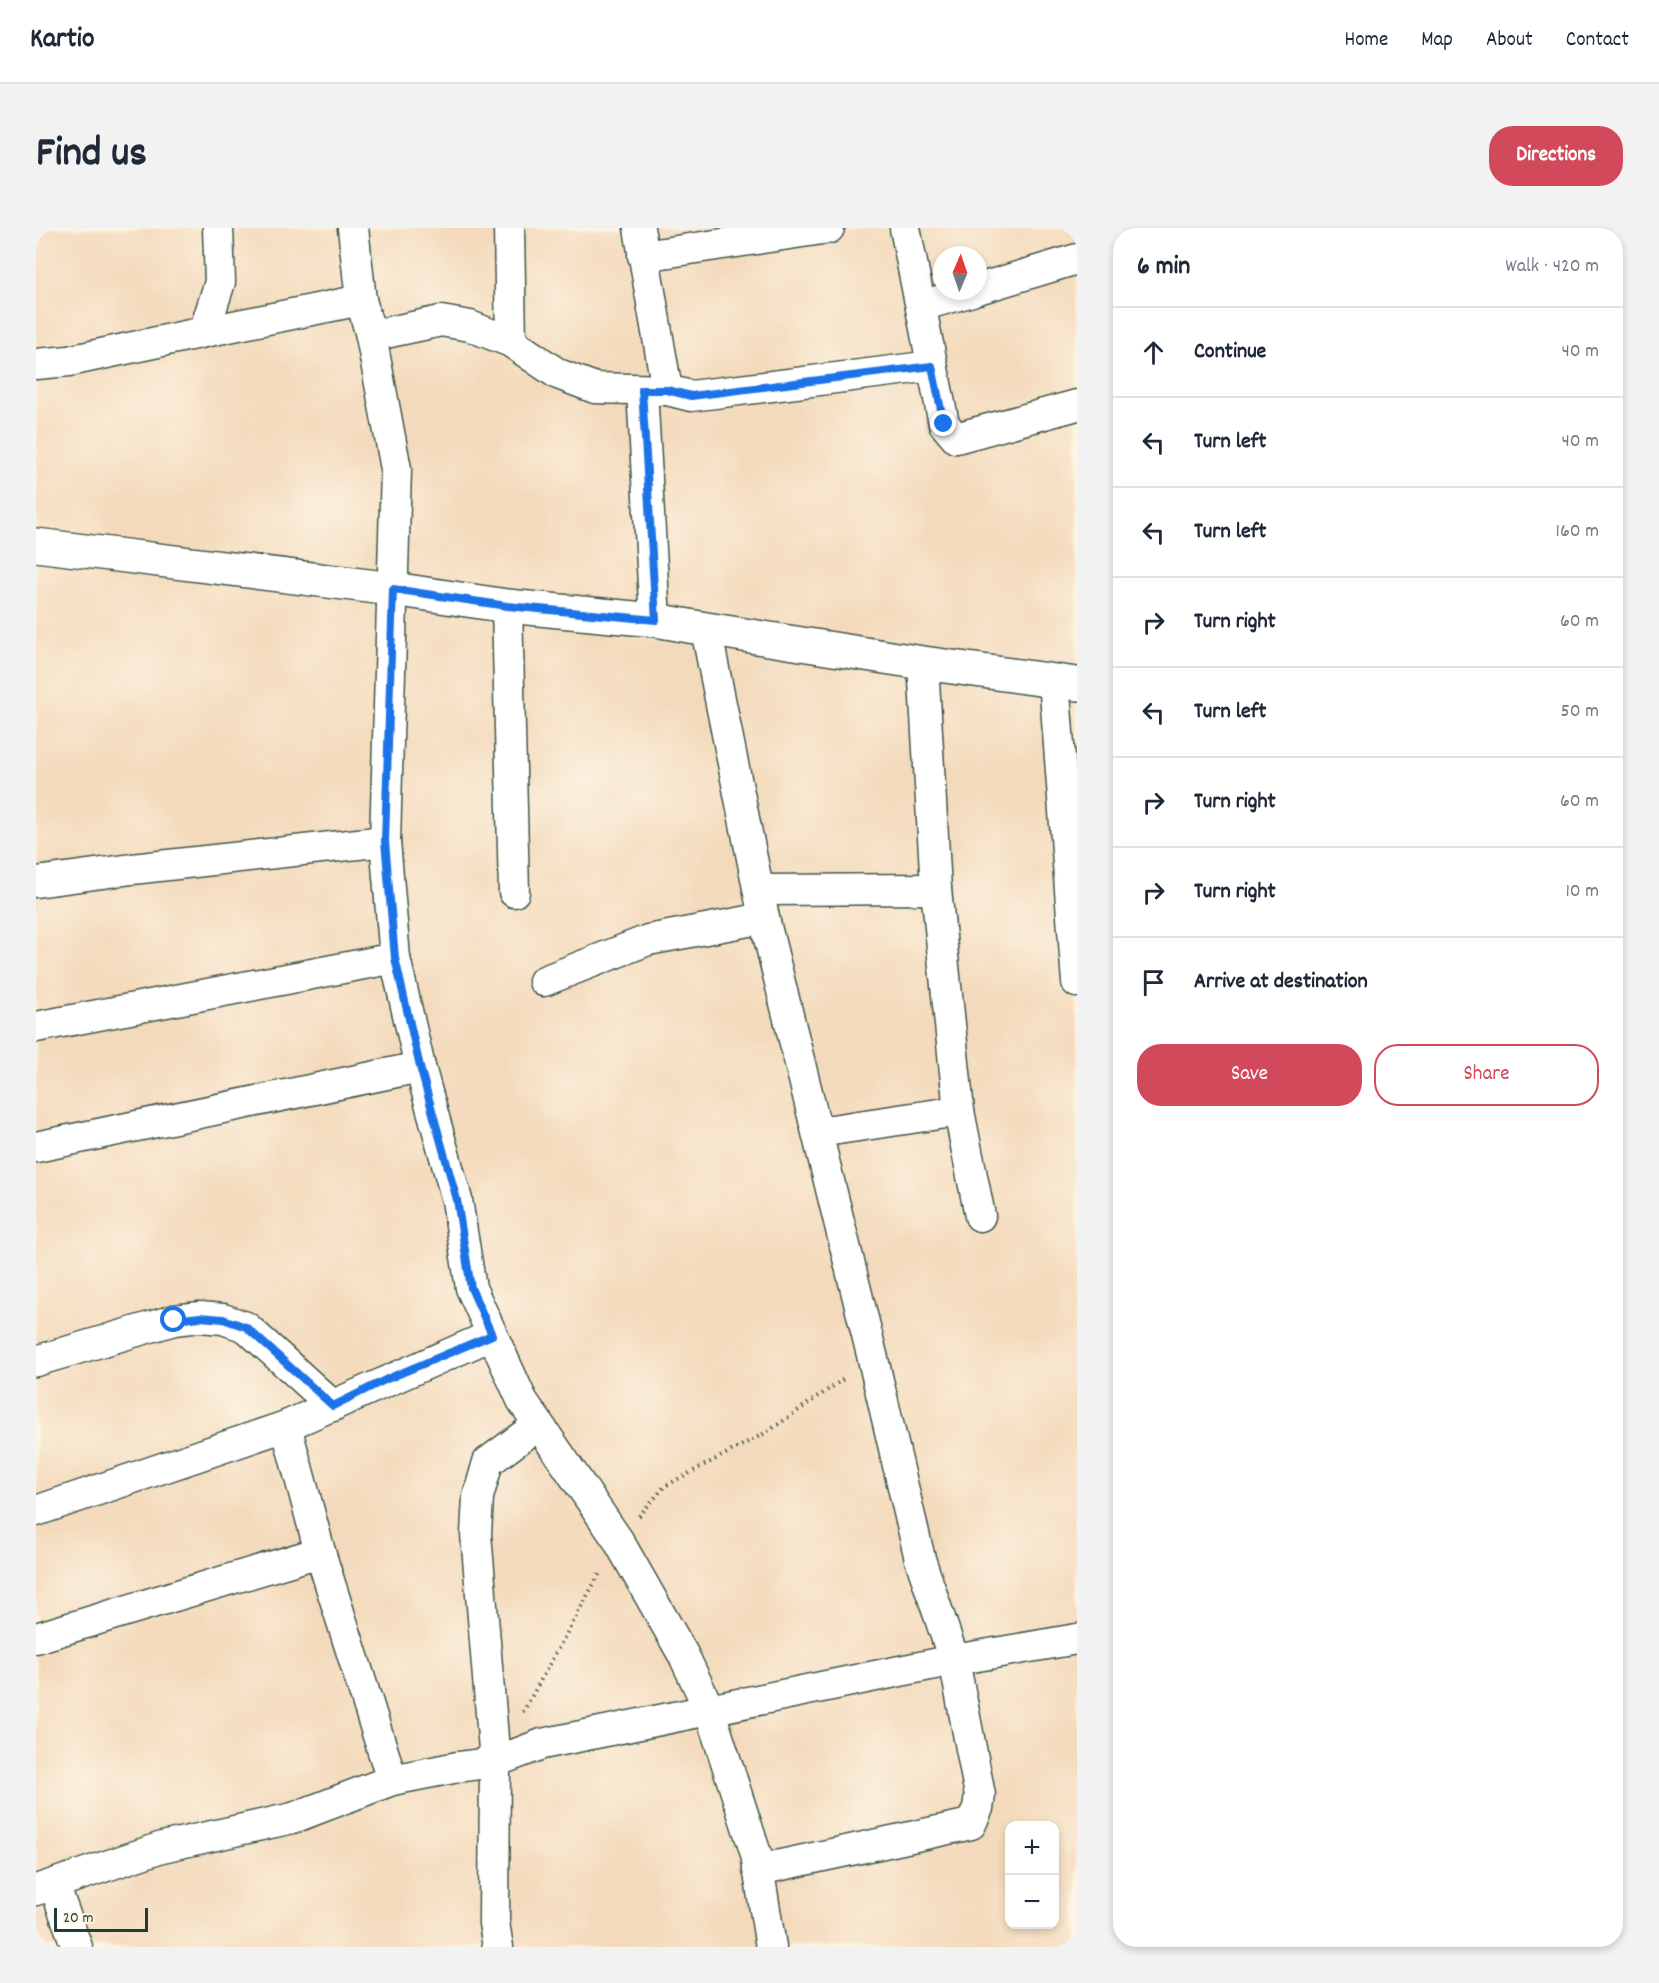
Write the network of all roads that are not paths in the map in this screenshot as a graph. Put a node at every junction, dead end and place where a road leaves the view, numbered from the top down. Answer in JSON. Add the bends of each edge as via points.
{"nodes":[{"id":1,"x":218,"y":228,"type":"edge"},
{"id":2,"x":353,"y":228,"type":"edge"},
{"id":3,"x":509,"y":228,"type":"edge"},
{"id":4,"x":829,"y":228,"type":"edge"},
{"id":5,"x":905,"y":228,"type":"edge"},
{"id":6,"x":641,"y":242,"type":"edge"},
{"id":7,"x":1077,"y":259,"type":"edge"},
{"id":8,"x":987,"y":286,"type":"edge"},
{"id":9,"x":361,"y":300,"type":"junction"},
{"id":10,"x":941,"y":300,"type":"edge"},
{"id":11,"x":921,"y":306,"type":"junction"},
{"id":12,"x":204,"y":332,"type":"junction"},
{"id":13,"x":371,"y":336,"type":"junction"},
{"id":14,"x":511,"y":342,"type":"junction"},
{"id":15,"x":36,"y":363,"type":"edge"},
{"id":16,"x":932,"y":366,"type":"junction"},
{"id":17,"x":655,"y":390,"type":"junction"},
{"id":18,"x":1077,"y":405,"type":"edge"},
{"id":19,"x":36,"y":545,"type":"edge"},
{"id":20,"x":393,"y":589,"type":"junction"},
{"id":21,"x":507,"y":606,"type":"junction"},
{"id":22,"x":656,"y":620,"type":"junction"},
{"id":23,"x":706,"y":629,"type":"junction"},
{"id":24,"x":923,"y":663,"type":"junction"},
{"id":25,"x":1066,"y":682,"type":"edge"},
{"id":26,"x":385,"y":841,"type":"junction"},
{"id":27,"x":36,"y":882,"type":"edge"},
{"id":28,"x":936,"y":889,"type":"junction"},
{"id":29,"x":514,"y":892,"type":"dead end"},
{"id":30,"x":762,"y":904,"type":"junction"},
{"id":31,"x":395,"y":958,"type":"junction"},
{"id":32,"x":544,"y":981,"type":"dead end"},
{"id":33,"x":1077,"y":981,"type":"edge"},
{"id":34,"x":36,"y":1027,"type":"edge"},
{"id":35,"x":420,"y":1067,"type":"junction"},
{"id":36,"x":959,"y":1111,"type":"junction"},
{"id":37,"x":818,"y":1132,"type":"junction"},
{"id":38,"x":36,"y":1147,"type":"edge"},
{"id":39,"x":980,"y":1216,"type":"dead end"},
{"id":40,"x":492,"y":1335,"type":"junction"},
{"id":41,"x":36,"y":1361,"type":"edge"},
{"id":42,"x":333,"y":1406,"type":"junction"},
{"id":43,"x":538,"y":1425,"type":"junction"},
{"id":44,"x":286,"y":1426,"type":"junction"},
{"id":45,"x":36,"y":1511,"type":"edge"},
{"id":46,"x":320,"y":1552,"type":"junction"},
{"id":47,"x":36,"y":1638,"type":"edge"},
{"id":48,"x":1077,"y":1639,"type":"edge"},
{"id":49,"x":954,"y":1660,"type":"junction"},
{"id":50,"x":709,"y":1708,"type":"junction"},
{"id":51,"x":495,"y":1762,"type":"junction"},
{"id":52,"x":392,"y":1780,"type":"junction"},
{"id":53,"x":759,"y":1870,"type":"junction"},
{"id":54,"x":45,"y":1887,"type":"edge"},
{"id":55,"x":77,"y":1947,"type":"edge"},
{"id":56,"x":498,"y":1947,"type":"edge"},
{"id":57,"x":771,"y":1947,"type":"edge"}],
"edges":[{"from":1,"to":12,"type":"street","via":[[220,282]]},
{"from":2,"to":9,"type":"street"},
{"from":3,"to":14,"type":"street"},
{"from":4,"to":6,"type":"street"},
{"from":5,"to":11,"type":"street"},
{"from":6,"to":17,"type":"street"},
{"from":7,"to":8,"type":"street"},
{"from":9,"to":12,"type":"street"},
{"from":9,"to":13,"type":"street"},
{"from":10,"to":11,"type":"street"},
{"from":11,"to":16,"type":"street"},
{"from":12,"to":15,"type":"street","via":[[69,361]]},
{"from":13,"to":14,"type":"street","via":[[441,321],[470,326]]},
{"from":13,"to":20,"type":"street","via":[[396,469]]},
{"from":14,"to":17,"type":"street","via":[[558,374],[595,388]]},
{"from":16,"to":17,"type":"street","via":[[691,396]]},
{"from":16,"to":18,"type":"street","via":[[944,424],[956,438]]},
{"from":17,"to":22,"type":"street"},
{"from":19,"to":20,"type":"street"},
{"from":20,"to":21,"type":"street"},
{"from":20,"to":26,"type":"street"},
{"from":21,"to":22,"type":"street"},
{"from":21,"to":29,"type":"street"},
{"from":22,"to":23,"type":"street"},
{"from":23,"to":24,"type":"street"},
{"from":23,"to":30,"type":"street"},
{"from":24,"to":25,"type":"street"},
{"from":24,"to":28,"type":"street"},
{"from":25,"to":33,"type":"street"},
{"from":26,"to":27,"type":"street"},
{"from":26,"to":31,"type":"street"},
{"from":28,"to":30,"type":"street"},
{"from":28,"to":36,"type":"street"},
{"from":30,"to":32,"type":"street","via":[[648,940]]},
{"from":30,"to":37,"type":"street"},
{"from":31,"to":34,"type":"street"},
{"from":31,"to":35,"type":"street"},
{"from":35,"to":38,"type":"street"},
{"from":35,"to":40,"type":"street","via":[[457,1200],[471,1288]]},
{"from":36,"to":37,"type":"street"},
{"from":36,"to":39,"type":"street"},
{"from":37,"to":49,"type":"street","via":[[920,1559]]},
{"from":40,"to":42,"type":"street"},
{"from":40,"to":43,"type":"street"},
{"from":41,"to":42,"type":"street","via":[[174,1320],[223,1319],[246,1327]]},
{"from":42,"to":44,"type":"street"},
{"from":43,"to":50,"type":"street","via":[[618,1540]]},
{"from":43,"to":51,"type":"street","via":[[488,1462],[478,1497],[476,1534]]},
{"from":44,"to":45,"type":"street"},
{"from":44,"to":46,"type":"street"},
{"from":46,"to":47,"type":"street"},
{"from":46,"to":52,"type":"street"},
{"from":48,"to":49,"type":"street"},
{"from":49,"to":50,"type":"street"},
{"from":49,"to":53,"type":"street","via":[[980,1795],[971,1824]]},
{"from":50,"to":51,"type":"street","via":[[542,1744]]},
{"from":50,"to":53,"type":"street"},
{"from":51,"to":52,"type":"street"},
{"from":51,"to":56,"type":"street","via":[[494,1923]]},
{"from":52,"to":54,"type":"street","via":[[293,1818],[162,1847]]},
{"from":53,"to":57,"type":"street"},
{"from":54,"to":55,"type":"street"}]}
